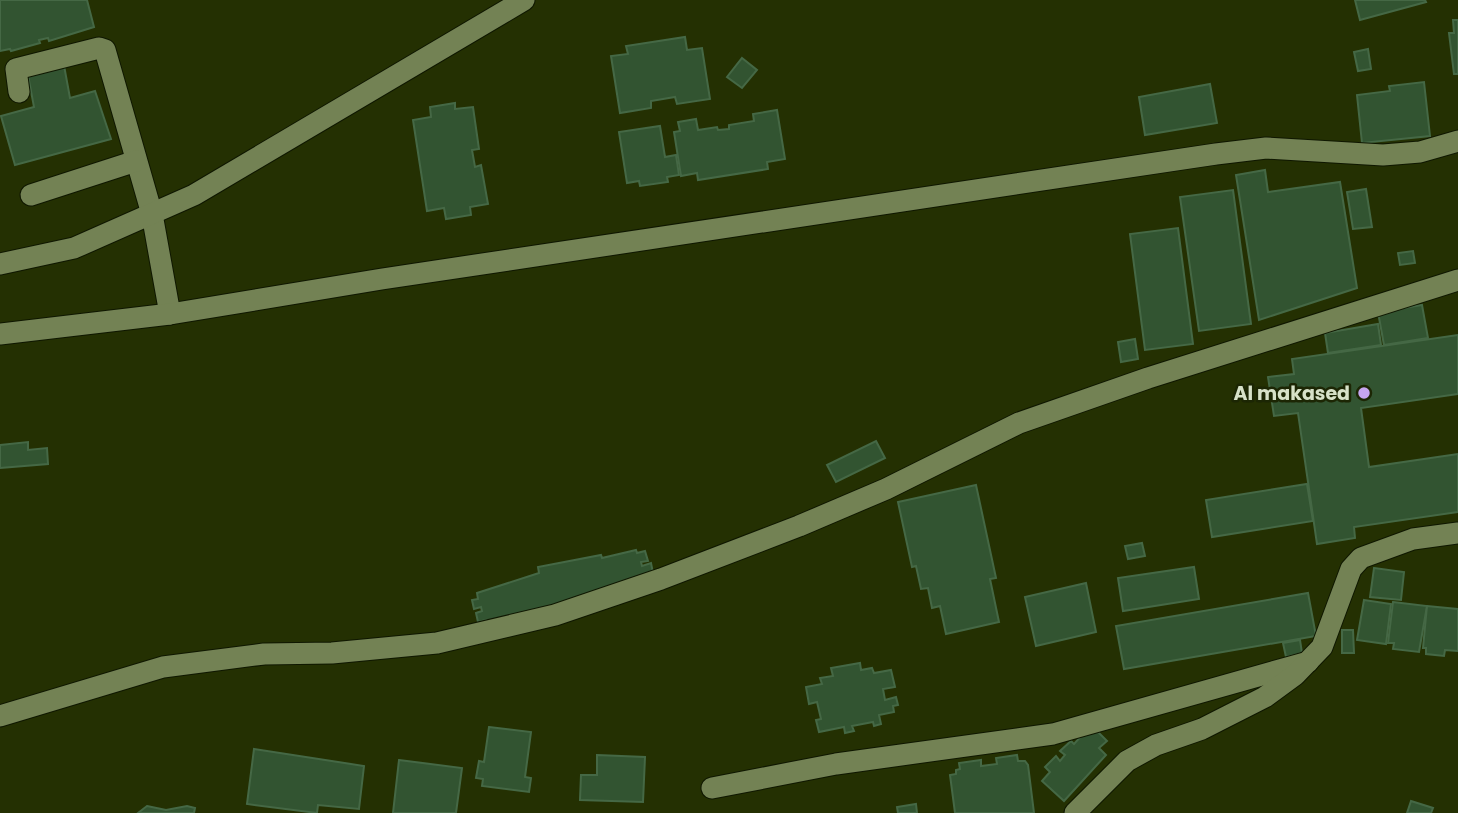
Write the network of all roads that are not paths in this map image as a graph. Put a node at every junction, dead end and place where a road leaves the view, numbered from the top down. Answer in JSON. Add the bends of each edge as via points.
{"nodes":[{"id":1,"x":524,"y":0,"type":"edge"},
{"id":2,"x":19,"y":92,"type":"dead end"},
{"id":3,"x":1458,"y":141,"type":"edge"},
{"id":4,"x":136,"y":161,"type":"junction"},
{"id":5,"x":32,"y":195,"type":"dead end"},
{"id":6,"x":152,"y":214,"type":"junction"},
{"id":7,"x":0,"y":264,"type":"edge"},
{"id":8,"x":1458,"y":280,"type":"edge"},
{"id":9,"x":170,"y":314,"type":"junction"},
{"id":10,"x":0,"y":334,"type":"edge"},
{"id":11,"x":1458,"y":533,"type":"edge"},
{"id":12,"x":1308,"y":662,"type":"junction"},
{"id":13,"x":0,"y":716,"type":"edge"},
{"id":14,"x":712,"y":788,"type":"dead end"},
{"id":15,"x":1075,"y":813,"type":"edge"}],
"edges":[{"from":1,"to":6,"type":"street","via":[[194,195]]},
{"from":2,"to":4,"type":"street","via":[[16,69],[103,48]]},
{"from":3,"to":9,"type":"street","via":[[1420,152],[1383,155],[1266,148]]},
{"from":4,"to":5,"type":"street"},
{"from":4,"to":6,"type":"street"},
{"from":6,"to":7,"type":"street","via":[[74,248]]},
{"from":6,"to":9,"type":"street"},
{"from":8,"to":13,"type":"street","via":[[1019,423],[799,526],[555,615],[437,643],[264,654],[163,667]]},
{"from":9,"to":10,"type":"street"},
{"from":11,"to":12,"type":"street","via":[[1413,539],[1361,558],[1351,569],[1322,647]]},
{"from":12,"to":14,"type":"street","via":[[1053,734],[890,755]]},
{"from":12,"to":15,"type":"street","via":[[1265,697],[1127,761]]}]}
